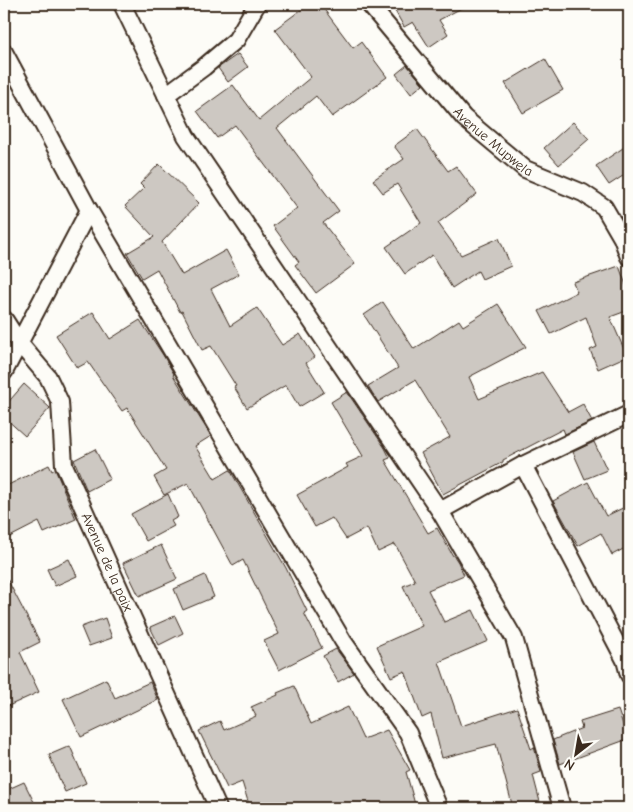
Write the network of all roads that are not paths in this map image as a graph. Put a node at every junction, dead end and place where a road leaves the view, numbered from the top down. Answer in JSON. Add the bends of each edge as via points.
{"nodes":[{"id":1,"x":122,"y":4,"type":"edge"},
{"id":2,"x":257,"y":4,"type":"edge"},
{"id":3,"x":369,"y":4,"type":"edge"},
{"id":4,"x":4,"y":52,"type":"edge"},
{"id":5,"x":166,"y":95,"type":"junction"},
{"id":6,"x":89,"y":210,"type":"junction"},
{"id":7,"x":629,"y":257,"type":"edge"},
{"id":8,"x":4,"y":320,"type":"edge"},
{"id":9,"x":20,"y":344,"type":"junction"},
{"id":10,"x":4,"y":372,"type":"edge"},
{"id":11,"x":629,"y":414,"type":"edge"},
{"id":12,"x":523,"y":465,"type":"junction"},
{"id":13,"x":440,"y":511,"type":"junction"},
{"id":14,"x":629,"y":675,"type":"edge"},
{"id":15,"x":218,"y":808,"type":"edge"},
{"id":16,"x":439,"y":808,"type":"edge"},
{"id":17,"x":562,"y":808,"type":"edge"}],
"edges":[{"from":1,"to":5,"type":"street"},
{"from":2,"to":5,"type":"street","via":[[236,40]]},
{"from":3,"to":7,"type":"street","name":"Avenue Mupwela","via":[[464,118],[525,170],[583,193],[604,207]]},
{"from":4,"to":6,"type":"street"},
{"from":5,"to":13,"type":"street","via":[[186,136]]},
{"from":6,"to":9,"type":"street"},
{"from":6,"to":16,"type":"street","via":[[343,641],[408,733]]},
{"from":8,"to":9,"type":"street","name":"Avenue de la paix"},
{"from":9,"to":10,"type":"street"},
{"from":9,"to":15,"type":"street","name":"Avenue de la paix","via":[[48,377],[60,402],[64,465]]},
{"from":11,"to":12,"type":"street"},
{"from":12,"to":13,"type":"street"},
{"from":12,"to":14,"type":"street","via":[[625,660]]},
{"from":13,"to":17,"type":"street","via":[[514,638]]}]}
